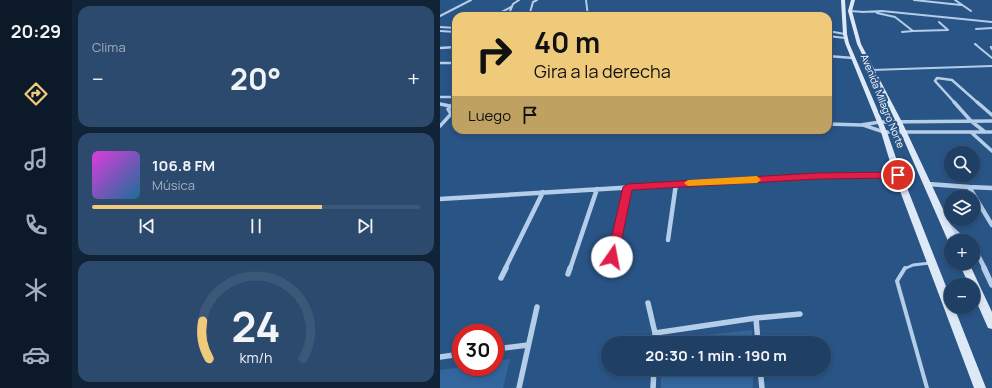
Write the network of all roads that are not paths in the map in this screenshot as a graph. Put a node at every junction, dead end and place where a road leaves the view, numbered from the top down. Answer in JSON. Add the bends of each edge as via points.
{"nodes":[{"id":1,"x":471,"y":0,"type":"edge"},
{"id":2,"x":519,"y":0,"type":"edge"},
{"id":3,"x":537,"y":0,"type":"edge"},
{"id":4,"x":586,"y":0,"type":"edge"},
{"id":5,"x":843,"y":0,"type":"edge"},
{"id":6,"x":853,"y":0,"type":"edge"},
{"id":7,"x":914,"y":0,"type":"edge"},
{"id":8,"x":955,"y":0,"type":"edge"},
{"id":9,"x":961,"y":5,"type":"junction"},
{"id":10,"x":511,"y":7,"type":"junction"},
{"id":11,"x":850,"y":11,"type":"junction"},
{"id":12,"x":502,"y":12,"type":"edge"},
{"id":13,"x":509,"y":12,"type":"edge"},
{"id":14,"x":530,"y":12,"type":"edge"},
{"id":15,"x":588,"y":12,"type":"edge"},
{"id":16,"x":862,"y":12,"type":"junction"},
{"id":17,"x":971,"y":12,"type":"dead end"},
{"id":18,"x":440,"y":16,"type":"edge"},
{"id":19,"x":939,"y":22,"type":"dead end"},
{"id":20,"x":992,"y":22,"type":"edge"},
{"id":21,"x":440,"y":27,"type":"edge"},
{"id":22,"x":452,"y":28,"type":"edge"},
{"id":23,"x":992,"y":28,"type":"edge"},
{"id":24,"x":976,"y":29,"type":"dead end"},
{"id":25,"x":913,"y":30,"type":"junction"},
{"id":26,"x":440,"y":31,"type":"edge"},
{"id":27,"x":452,"y":32,"type":"edge"},
{"id":28,"x":832,"y":32,"type":"edge"},
{"id":29,"x":902,"y":32,"type":"dead end"},
{"id":30,"x":832,"y":36,"type":"edge"},
{"id":31,"x":845,"y":36,"type":"junction"},
{"id":32,"x":975,"y":44,"type":"dead end"},
{"id":33,"x":452,"y":47,"type":"edge"},
{"id":34,"x":440,"y":48,"type":"edge"},
{"id":35,"x":832,"y":56,"type":"edge"},
{"id":36,"x":853,"y":58,"type":"junction"},
{"id":37,"x":992,"y":58,"type":"edge"},
{"id":38,"x":440,"y":63,"type":"edge"},
{"id":39,"x":452,"y":63,"type":"edge"},
{"id":40,"x":992,"y":66,"type":"edge"},
{"id":41,"x":872,"y":70,"type":"junction"},
{"id":42,"x":440,"y":96,"type":"edge"},
{"id":43,"x":452,"y":97,"type":"edge"},
{"id":44,"x":440,"y":104,"type":"edge"},
{"id":45,"x":450,"y":106,"type":"joint"},
{"id":46,"x":451,"y":114,"type":"joint"},
{"id":47,"x":992,"y":115,"type":"edge"},
{"id":48,"x":971,"y":120,"type":"junction"},
{"id":49,"x":992,"y":121,"type":"edge"},
{"id":50,"x":880,"y":122,"type":"junction"},
{"id":51,"x":899,"y":122,"type":"junction"},
{"id":52,"x":832,"y":124,"type":"edge"},
{"id":53,"x":861,"y":125,"type":"junction"},
{"id":54,"x":440,"y":126,"type":"edge"},
{"id":55,"x":884,"y":132,"type":"junction"},
{"id":56,"x":985,"y":132,"type":"junction"},
{"id":57,"x":992,"y":132,"type":"edge"},
{"id":58,"x":904,"y":133,"type":"junction"},
{"id":59,"x":972,"y":133,"type":"junction"},
{"id":60,"x":992,"y":151,"type":"edge"},
{"id":61,"x":898,"y":175,"type":"junction"},
{"id":62,"x":676,"y":184,"type":"junction"},
{"id":63,"x":927,"y":184,"type":"junction"},
{"id":64,"x":628,"y":187,"type":"junction"},
{"id":65,"x":969,"y":187,"type":"junction"},
{"id":66,"x":992,"y":188,"type":"edge"},
{"id":67,"x":597,"y":189,"type":"junction"},
{"id":68,"x":543,"y":192,"type":"junction"},
{"id":69,"x":440,"y":199,"type":"edge"},
{"id":70,"x":943,"y":220,"type":"junction"},
{"id":71,"x":992,"y":225,"type":"edge"},
{"id":72,"x":950,"y":234,"type":"edge"},
{"id":73,"x":958,"y":234,"type":"edge"},
{"id":74,"x":668,"y":240,"type":"dead end"},
{"id":75,"x":980,"y":259,"type":"edge"},
{"id":76,"x":932,"y":263,"type":"junction"},
{"id":77,"x":609,"y":270,"type":"dead end"},
{"id":78,"x":967,"y":270,"type":"edge"},
{"id":79,"x":568,"y":274,"type":"dead end"},
{"id":80,"x":990,"y":277,"type":"edge"},
{"id":81,"x":501,"y":278,"type":"dead end"},
{"id":82,"x":992,"y":285,"type":"edge"},
{"id":83,"x":648,"y":302,"type":"dead end"},
{"id":84,"x":537,"y":307,"type":"dead end"},
{"id":85,"x":800,"y":314,"type":"dead end"},
{"id":86,"x":756,"y":318,"type":"junction"},
{"id":87,"x":992,"y":324,"type":"edge"},
{"id":88,"x":655,"y":333,"type":"joint"},
{"id":89,"x":757,"y":336,"type":"edge"},
{"id":90,"x":528,"y":345,"type":"junction"},
{"id":91,"x":504,"y":348,"type":"edge"},
{"id":92,"x":452,"y":355,"type":"edge"},
{"id":93,"x":440,"y":357,"type":"edge"},
{"id":94,"x":654,"y":376,"type":"edge"},
{"id":95,"x":761,"y":376,"type":"edge"},
{"id":96,"x":518,"y":388,"type":"edge"},
{"id":97,"x":653,"y":388,"type":"edge"},
{"id":98,"x":762,"y":388,"type":"edge"},
{"id":99,"x":927,"y":388,"type":"edge"},
{"id":100,"x":980,"y":388,"type":"edge"}],
"edges":[{"from":1,"to":18,"type":"street"},
{"from":2,"to":10,"type":"street"},
{"from":3,"to":14,"type":"street","via":[[533,2]]},
{"from":4,"to":15,"type":"street"},
{"from":5,"to":31,"type":"main road","name":"Avenida Milagro Norte"},
{"from":6,"to":11,"type":"main road","name":"Avenida Milagro Norte"},
{"from":7,"to":9,"type":"street"},
{"from":8,"to":9,"type":"street"},
{"from":9,"to":17,"type":"street"},
{"from":10,"to":12,"type":"street"},
{"from":10,"to":13,"type":"street"},
{"from":11,"to":16,"type":"street"},
{"from":11,"to":41,"type":"main road","name":"Avenida Milagro Norte","via":[[857,39]]},
{"from":16,"to":20,"type":"street","via":[[882,11]]},
{"from":16,"to":25,"type":"street","via":[[895,17]]},
{"from":19,"to":25,"type":"street","via":[[948,30]]},
{"from":21,"to":22,"type":"street"},
{"from":23,"to":24,"type":"street"},
{"from":25,"to":29,"type":"street"},
{"from":26,"to":27,"type":"street"},
{"from":28,"to":31,"type":"street"},
{"from":30,"to":31,"type":"street"},
{"from":31,"to":36,"type":"main road","name":"Avenida Milagro Norte"},
{"from":32,"to":37,"type":"lane"},
{"from":33,"to":34,"type":"street"},
{"from":35,"to":36,"type":"street"},
{"from":36,"to":50,"type":"main road","name":"Avenida Milagro Norte"},
{"from":38,"to":39,"type":"street"},
{"from":40,"to":41,"type":"lane"},
{"from":41,"to":51,"type":"main road","name":"Avenida Milagro Norte"},
{"from":42,"to":43,"type":"street"},
{"from":44,"to":45,"type":"street"},
{"from":45,"to":46,"type":"street","via":[[448,109]]},
{"from":46,"to":54,"type":"street"},
{"from":47,"to":48,"type":"street","via":[[952,80],[937,78],[935,81]]},
{"from":48,"to":49,"type":"street"},
{"from":48,"to":51,"type":"street"},
{"from":48,"to":56,"type":"street"},
{"from":50,"to":51,"type":"street"},
{"from":50,"to":53,"type":"street"},
{"from":50,"to":55,"type":"main road","name":"Avenida Milagro Norte"},
{"from":51,"to":58,"type":"main road","name":"Avenida Milagro Norte"},
{"from":52,"to":53,"type":"street"},
{"from":53,"to":55,"type":"street"},
{"from":55,"to":58,"type":"street"},
{"from":55,"to":61,"type":"main road","name":"Avenida Milagro Norte"},
{"from":56,"to":57,"type":"street"},
{"from":56,"to":59,"type":"street"},
{"from":58,"to":59,"type":"street"},
{"from":58,"to":63,"type":"main road","name":"Avenida Milagro Norte"},
{"from":59,"to":60,"type":"street"},
{"from":61,"to":62,"type":"street","via":[[817,176]]},
{"from":61,"to":76,"type":"main road","name":"Avenida Milagro Norte"},
{"from":62,"to":64,"type":"street"},
{"from":62,"to":74,"type":"street"},
{"from":63,"to":65,"type":"street"},
{"from":63,"to":70,"type":"main road","name":"Avenida Milagro Norte"},
{"from":64,"to":67,"type":"street"},
{"from":64,"to":77,"type":"street"},
{"from":65,"to":66,"type":"street"},
{"from":65,"to":71,"type":"street"},
{"from":67,"to":68,"type":"street"},
{"from":67,"to":79,"type":"street"},
{"from":68,"to":69,"type":"street"},
{"from":68,"to":81,"type":"street"},
{"from":70,"to":72,"type":"main road","name":"Avenida Milagro Norte"},
{"from":70,"to":73,"type":"street"},
{"from":75,"to":80,"type":"street"},
{"from":76,"to":99,"type":"lane","via":[[909,265],[902,270],[897,281]]},
{"from":76,"to":100,"type":"main road","name":"Avenida Milagro Norte"},
{"from":78,"to":87,"type":"main road"},
{"from":80,"to":82,"type":"street"},
{"from":83,"to":88,"type":"street"},
{"from":84,"to":90,"type":"street"},
{"from":85,"to":86,"type":"street"},
{"from":86,"to":88,"type":"street"},
{"from":86,"to":89,"type":"street"},
{"from":90,"to":91,"type":"street"},
{"from":90,"to":96,"type":"street"},
{"from":92,"to":93,"type":"street"},
{"from":94,"to":97,"type":"street"},
{"from":95,"to":98,"type":"street"}]}
